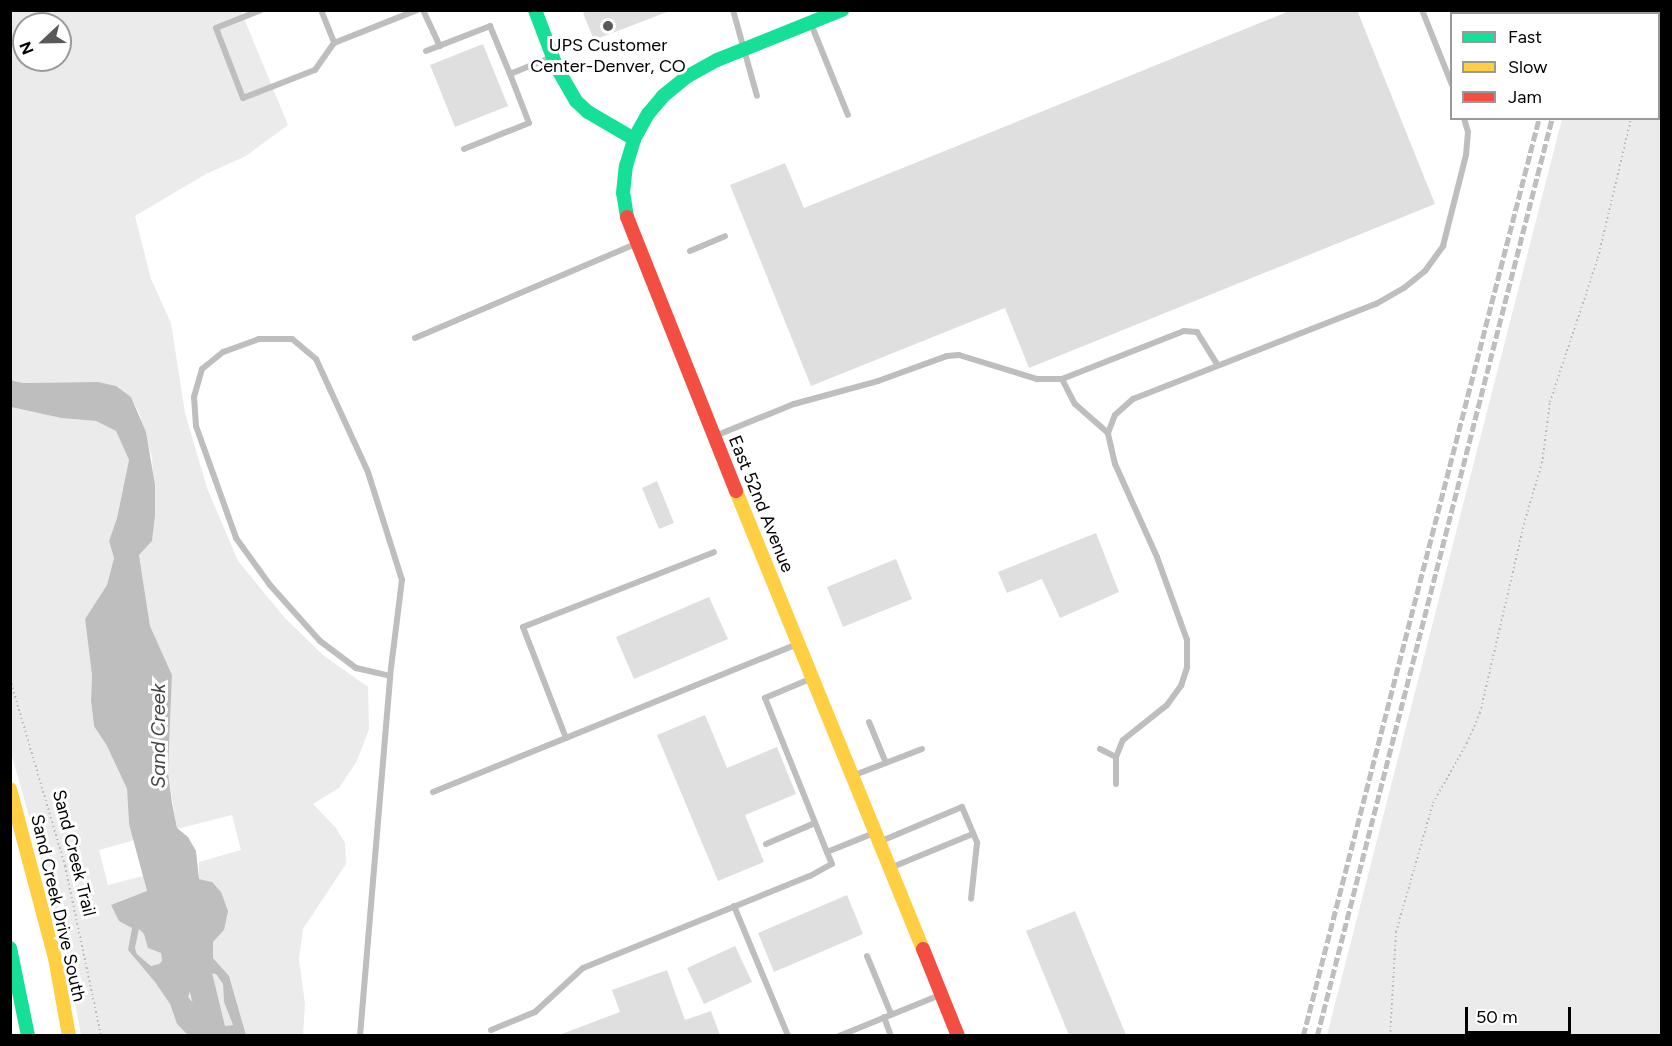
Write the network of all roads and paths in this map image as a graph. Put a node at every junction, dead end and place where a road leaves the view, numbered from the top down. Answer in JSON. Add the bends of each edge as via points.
{"nodes":[{"id":1,"x":261,"y":10,"type":"edge"},
{"id":2,"x":321,"y":10,"type":"edge"},
{"id":3,"x":417,"y":10,"type":"edge"},
{"id":4,"x":423,"y":10,"type":"edge"},
{"id":5,"x":535,"y":10,"type":"edge"},
{"id":6,"x":733,"y":10,"type":"edge"},
{"id":7,"x":842,"y":10,"type":"edge"},
{"id":8,"x":1422,"y":10,"type":"edge"},
{"id":9,"x":810,"y":23,"type":"junction"},
{"id":10,"x":334,"y":43,"type":"junction"},
{"id":11,"x":440,"y":46,"type":"junction"},
{"id":12,"x":742,"y":50,"type":"junction"},
{"id":13,"x":426,"y":51,"type":"dead end"},
{"id":14,"x":552,"y":57,"type":"junction"},
{"id":15,"x":510,"y":74,"type":"junction"},
{"id":16,"x":1450,"y":80,"type":"edge"},
{"id":17,"x":757,"y":96,"type":"dead end"},
{"id":18,"x":848,"y":115,"type":"dead end"},
{"id":19,"x":1465,"y":120,"type":"edge"},
{"id":20,"x":1631,"y":120,"type":"edge"},
{"id":21,"x":634,"y":139,"type":"junction"},
{"id":22,"x":464,"y":149,"type":"dead end"},
{"id":23,"x":725,"y":236,"type":"dead end"},
{"id":24,"x":636,"y":244,"type":"junction"},
{"id":25,"x":690,"y":250,"type":"dead end"},
{"id":26,"x":416,"y":338,"type":"dead end"},
{"id":27,"x":1218,"y":365,"type":"junction"},
{"id":28,"x":1062,"y":379,"type":"junction"},
{"id":29,"x":1108,"y":433,"type":"junction"},
{"id":30,"x":714,"y":437,"type":"junction"},
{"id":31,"x":714,"y":552,"type":"dead end"},
{"id":32,"x":798,"y":644,"type":"junction"},
{"id":33,"x":390,"y":676,"type":"junction"},
{"id":34,"x":10,"y":679,"type":"edge"},
{"id":35,"x":812,"y":679,"type":"junction"},
{"id":36,"x":869,"y":722,"type":"dead end"},
{"id":37,"x":566,"y":738,"type":"junction"},
{"id":38,"x":922,"y":748,"type":"dead end"},
{"id":39,"x":1101,"y":749,"type":"dead end"},
{"id":40,"x":1116,"y":757,"type":"junction"},
{"id":41,"x":886,"y":763,"type":"junction"},
{"id":42,"x":852,"y":776,"type":"junction"},
{"id":43,"x":1116,"y":784,"type":"dead end"},
{"id":44,"x":10,"y":789,"type":"edge"},
{"id":45,"x":434,"y":792,"type":"dead end"},
{"id":46,"x":815,"y":823,"type":"junction"},
{"id":47,"x":973,"y":834,"type":"junction"},
{"id":48,"x":877,"y":837,"type":"junction"},
{"id":49,"x":766,"y":844,"type":"dead end"},
{"id":50,"x":827,"y":852,"type":"junction"},
{"id":51,"x":78,"y":863,"type":"dead end"},
{"id":52,"x":65,"y":866,"type":"junction"},
{"id":53,"x":890,"y":869,"type":"junction"},
{"id":54,"x":971,"y":899,"type":"dead end"},
{"id":55,"x":734,"y":906,"type":"junction"},
{"id":56,"x":10,"y":948,"type":"edge"},
{"id":57,"x":867,"y":956,"type":"dead end"},
{"id":58,"x":941,"y":994,"type":"junction"},
{"id":59,"x":891,"y":1014,"type":"junction"},
{"id":60,"x":884,"y":1017,"type":"junction"},
{"id":61,"x":491,"y":1030,"type":"dead end"},
{"id":62,"x":28,"y":1035,"type":"edge"},
{"id":63,"x":69,"y":1035,"type":"edge"},
{"id":64,"x":101,"y":1035,"type":"edge"},
{"id":65,"x":360,"y":1035,"type":"edge"},
{"id":66,"x":788,"y":1035,"type":"edge"},
{"id":67,"x":839,"y":1035,"type":"edge"},
{"id":68,"x":891,"y":1035,"type":"edge"},
{"id":69,"x":958,"y":1035,"type":"edge"},
{"id":70,"x":1390,"y":1035,"type":"edge"}],
"edges":[{"from":1,"to":10,"type":"lane","via":[[216,28],[243,98],[315,70]]},
{"from":2,"to":10,"type":"lane"},
{"from":3,"to":10,"type":"lane"},
{"from":4,"to":11,"type":"lane"},
{"from":5,"to":14,"type":"main road"},
{"from":6,"to":12,"type":"lane"},
{"from":7,"to":9,"type":"main road","name":"East 52nd Avenue"},
{"from":8,"to":16,"type":"lane"},
{"from":9,"to":12,"type":"main road","name":"East 52nd Avenue"},
{"from":9,"to":18,"type":"lane"},
{"from":11,"to":13,"type":"lane"},
{"from":11,"to":15,"type":"lane","via":[[490,26]]},
{"from":12,"to":17,"type":"lane"},
{"from":12,"to":21,"type":"main road","name":"East 52nd Avenue","via":[[688,76],[663,96]]},
{"from":14,"to":15,"type":"lane"},
{"from":14,"to":21,"type":"main road","via":[[576,101]]},
{"from":15,"to":22,"type":"lane","via":[[529,123]]},
{"from":19,"to":27,"type":"lane","via":[[1468,132],[1443,246],[1425,272],[1376,304]]},
{"from":20,"to":70,"type":"path","via":[[1598,258],[1550,402],[1542,463],[1522,531],[1480,713],[1433,804],[1396,932]]},
{"from":21,"to":24,"type":"main road","name":"East 52nd Avenue","via":[[623,193],[628,225]]},
{"from":23,"to":25,"type":"lane"},
{"from":24,"to":26,"type":"lane"},
{"from":24,"to":30,"type":"main road","name":"East 52nd Avenue"},
{"from":27,"to":28,"type":"lane","via":[[1197,332],[1184,331]]},
{"from":27,"to":29,"type":"lane","via":[[1133,399],[1115,415]]},
{"from":28,"to":29,"type":"lane","via":[[1075,404]]},
{"from":28,"to":30,"type":"lane","via":[[1037,379],[970,358],[947,356],[878,381],[794,404]]},
{"from":29,"to":40,"type":"lane","via":[[1115,464],[1157,557],[1187,640],[1187,667],[1181,686],[1167,705],[1123,740]]},
{"from":30,"to":32,"type":"main road","name":"East 52nd Avenue"},
{"from":31,"to":37,"type":"lane","via":[[523,627]]},
{"from":32,"to":35,"type":"main road","name":"East 52nd Avenue"},
{"from":32,"to":37,"type":"lane"},
{"from":33,"to":33,"type":"lane","via":[[402,580],[368,472],[316,359],[292,339],[259,339],[223,352],[202,369],[194,397],[196,426],[236,538],[270,585],[320,641],[356,668]]},
{"from":33,"to":65,"type":"lane"},
{"from":34,"to":52,"type":"path","name":"Sand Creek Trail"},
{"from":35,"to":42,"type":"main road","name":"East 52nd Avenue"},
{"from":35,"to":46,"type":"lane","via":[[765,698]]},
{"from":36,"to":41,"type":"lane"},
{"from":37,"to":45,"type":"lane"},
{"from":38,"to":41,"type":"lane"},
{"from":39,"to":40,"type":"lane"},
{"from":40,"to":43,"type":"lane"},
{"from":41,"to":42,"type":"lane"},
{"from":42,"to":48,"type":"main road","name":"East 52nd Avenue"},
{"from":44,"to":63,"type":"main road","name":"Sand Creek Drive South","via":[[55,958]]},
{"from":46,"to":49,"type":"lane"},
{"from":46,"to":50,"type":"lane"},
{"from":47,"to":48,"type":"lane","via":[[962,807]]},
{"from":47,"to":53,"type":"lane"},
{"from":47,"to":54,"type":"lane","via":[[977,843]]},
{"from":48,"to":50,"type":"lane"},
{"from":48,"to":53,"type":"main road","name":"East 52nd Avenue"},
{"from":50,"to":55,"type":"lane","via":[[832,864]]},
{"from":51,"to":52,"type":"path"},
{"from":52,"to":64,"type":"path","name":"Sand Creek Trail"},
{"from":53,"to":58,"type":"main road","name":"East 52nd Avenue"},
{"from":55,"to":61,"type":"lane","via":[[584,968],[534,1012]]},
{"from":55,"to":66,"type":"lane"},
{"from":56,"to":62,"type":"main road"},
{"from":57,"to":59,"type":"lane"},
{"from":58,"to":59,"type":"lane"},
{"from":58,"to":69,"type":"main road","name":"East 52nd Avenue"},
{"from":59,"to":60,"type":"lane"},
{"from":60,"to":67,"type":"lane"},
{"from":60,"to":68,"type":"lane"}]}
